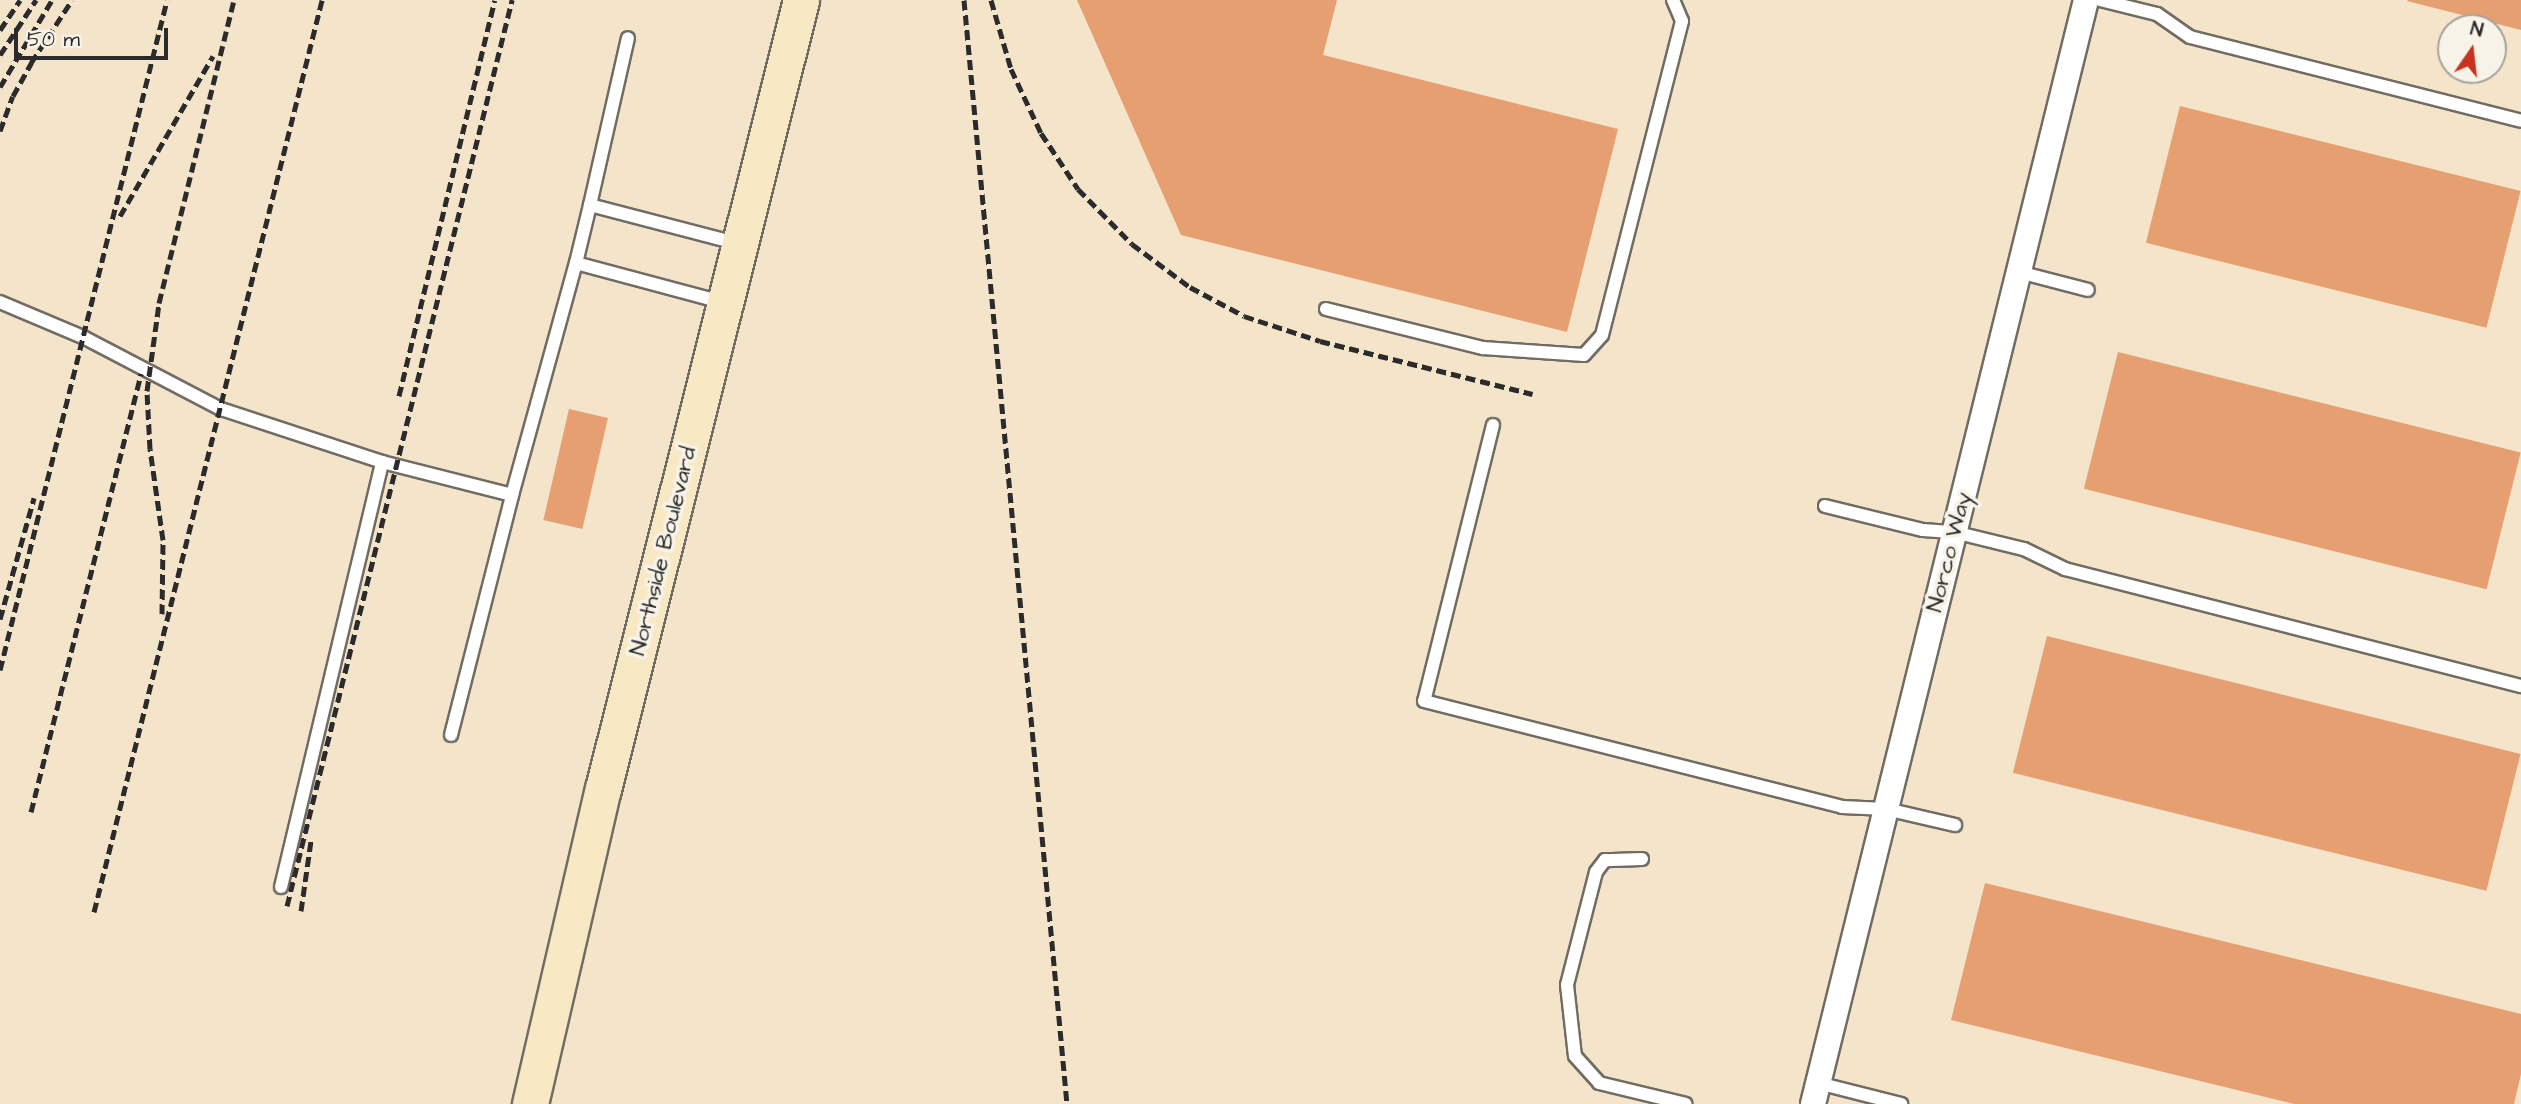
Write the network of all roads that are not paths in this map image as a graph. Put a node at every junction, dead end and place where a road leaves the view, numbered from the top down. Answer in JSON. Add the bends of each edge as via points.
{"nodes":[{"id":1,"x":801,"y":0,"type":"edge"},
{"id":2,"x":1673,"y":0,"type":"edge"},
{"id":3,"x":2086,"y":0,"type":"edge"},
{"id":4,"x":2100,"y":0,"type":"edge"},
{"id":5,"x":628,"y":38,"type":"dead end"},
{"id":6,"x":2521,"y":121,"type":"edge"},
{"id":7,"x":590,"y":205,"type":"junction"},
{"id":8,"x":740,"y":244,"type":"junction"},
{"id":9,"x":576,"y":262,"type":"junction"},
{"id":10,"x":2019,"y":272,"type":"junction"},
{"id":11,"x":2088,"y":290,"type":"dead end"},
{"id":12,"x":0,"y":302,"type":"edge"},
{"id":13,"x":725,"y":303,"type":"junction"},
{"id":14,"x":1326,"y":309,"type":"dead end"},
{"id":15,"x":1493,"y":425,"type":"dead end"},
{"id":16,"x":382,"y":463,"type":"junction"},
{"id":17,"x":512,"y":495,"type":"junction"},
{"id":18,"x":1825,"y":506,"type":"dead end"},
{"id":19,"x":1954,"y":532,"type":"junction"},
{"id":20,"x":2521,"y":686,"type":"edge"},
{"id":21,"x":451,"y":735,"type":"dead end"},
{"id":22,"x":1886,"y":809,"type":"junction"},
{"id":23,"x":1955,"y":825,"type":"dead end"},
{"id":24,"x":1642,"y":859,"type":"dead end"},
{"id":25,"x":281,"y":887,"type":"dead end"},
{"id":26,"x":1816,"y":1094,"type":"edge"},
{"id":27,"x":530,"y":1104,"type":"edge"},
{"id":28,"x":1686,"y":1104,"type":"edge"},
{"id":29,"x":1901,"y":1104,"type":"edge"}],
"edges":[{"from":1,"to":8,"type":"main road","name":"Northside Boulevard"},
{"from":2,"to":14,"type":"lane","via":[[1682,20],[1601,335],[1584,355],[1483,348]]},
{"from":3,"to":10,"type":"street","name":"Norco Way"},
{"from":4,"to":6,"type":"lane","via":[[2157,15],[2190,37]]},
{"from":5,"to":7,"type":"lane"},
{"from":7,"to":8,"type":"lane"},
{"from":7,"to":9,"type":"lane"},
{"from":8,"to":13,"type":"main road","name":"Northside Boulevard"},
{"from":9,"to":13,"type":"lane"},
{"from":9,"to":17,"type":"lane"},
{"from":10,"to":11,"type":"lane"},
{"from":10,"to":19,"type":"street","name":"Norco Way"},
{"from":12,"to":16,"type":"lane","via":[[83,337],[221,409]]},
{"from":13,"to":27,"type":"main road","name":"Northside Boulevard","via":[[603,789]]},
{"from":15,"to":22,"type":"lane","via":[[1424,701],[1842,807]]},
{"from":16,"to":17,"type":"lane"},
{"from":16,"to":25,"type":"lane"},
{"from":17,"to":21,"type":"lane"},
{"from":18,"to":19,"type":"lane","via":[[1923,530]]},
{"from":19,"to":20,"type":"lane","via":[[2024,550],[2065,569]]},
{"from":19,"to":22,"type":"street","name":"Norco Way"},
{"from":22,"to":23,"type":"lane"},
{"from":22,"to":26,"type":"street","name":"Norco Way"},
{"from":24,"to":28,"type":"lane","via":[[1605,860],[1596,872],[1567,985],[1575,1056],[1599,1083]]},
{"from":26,"to":29,"type":"lane"}]}
